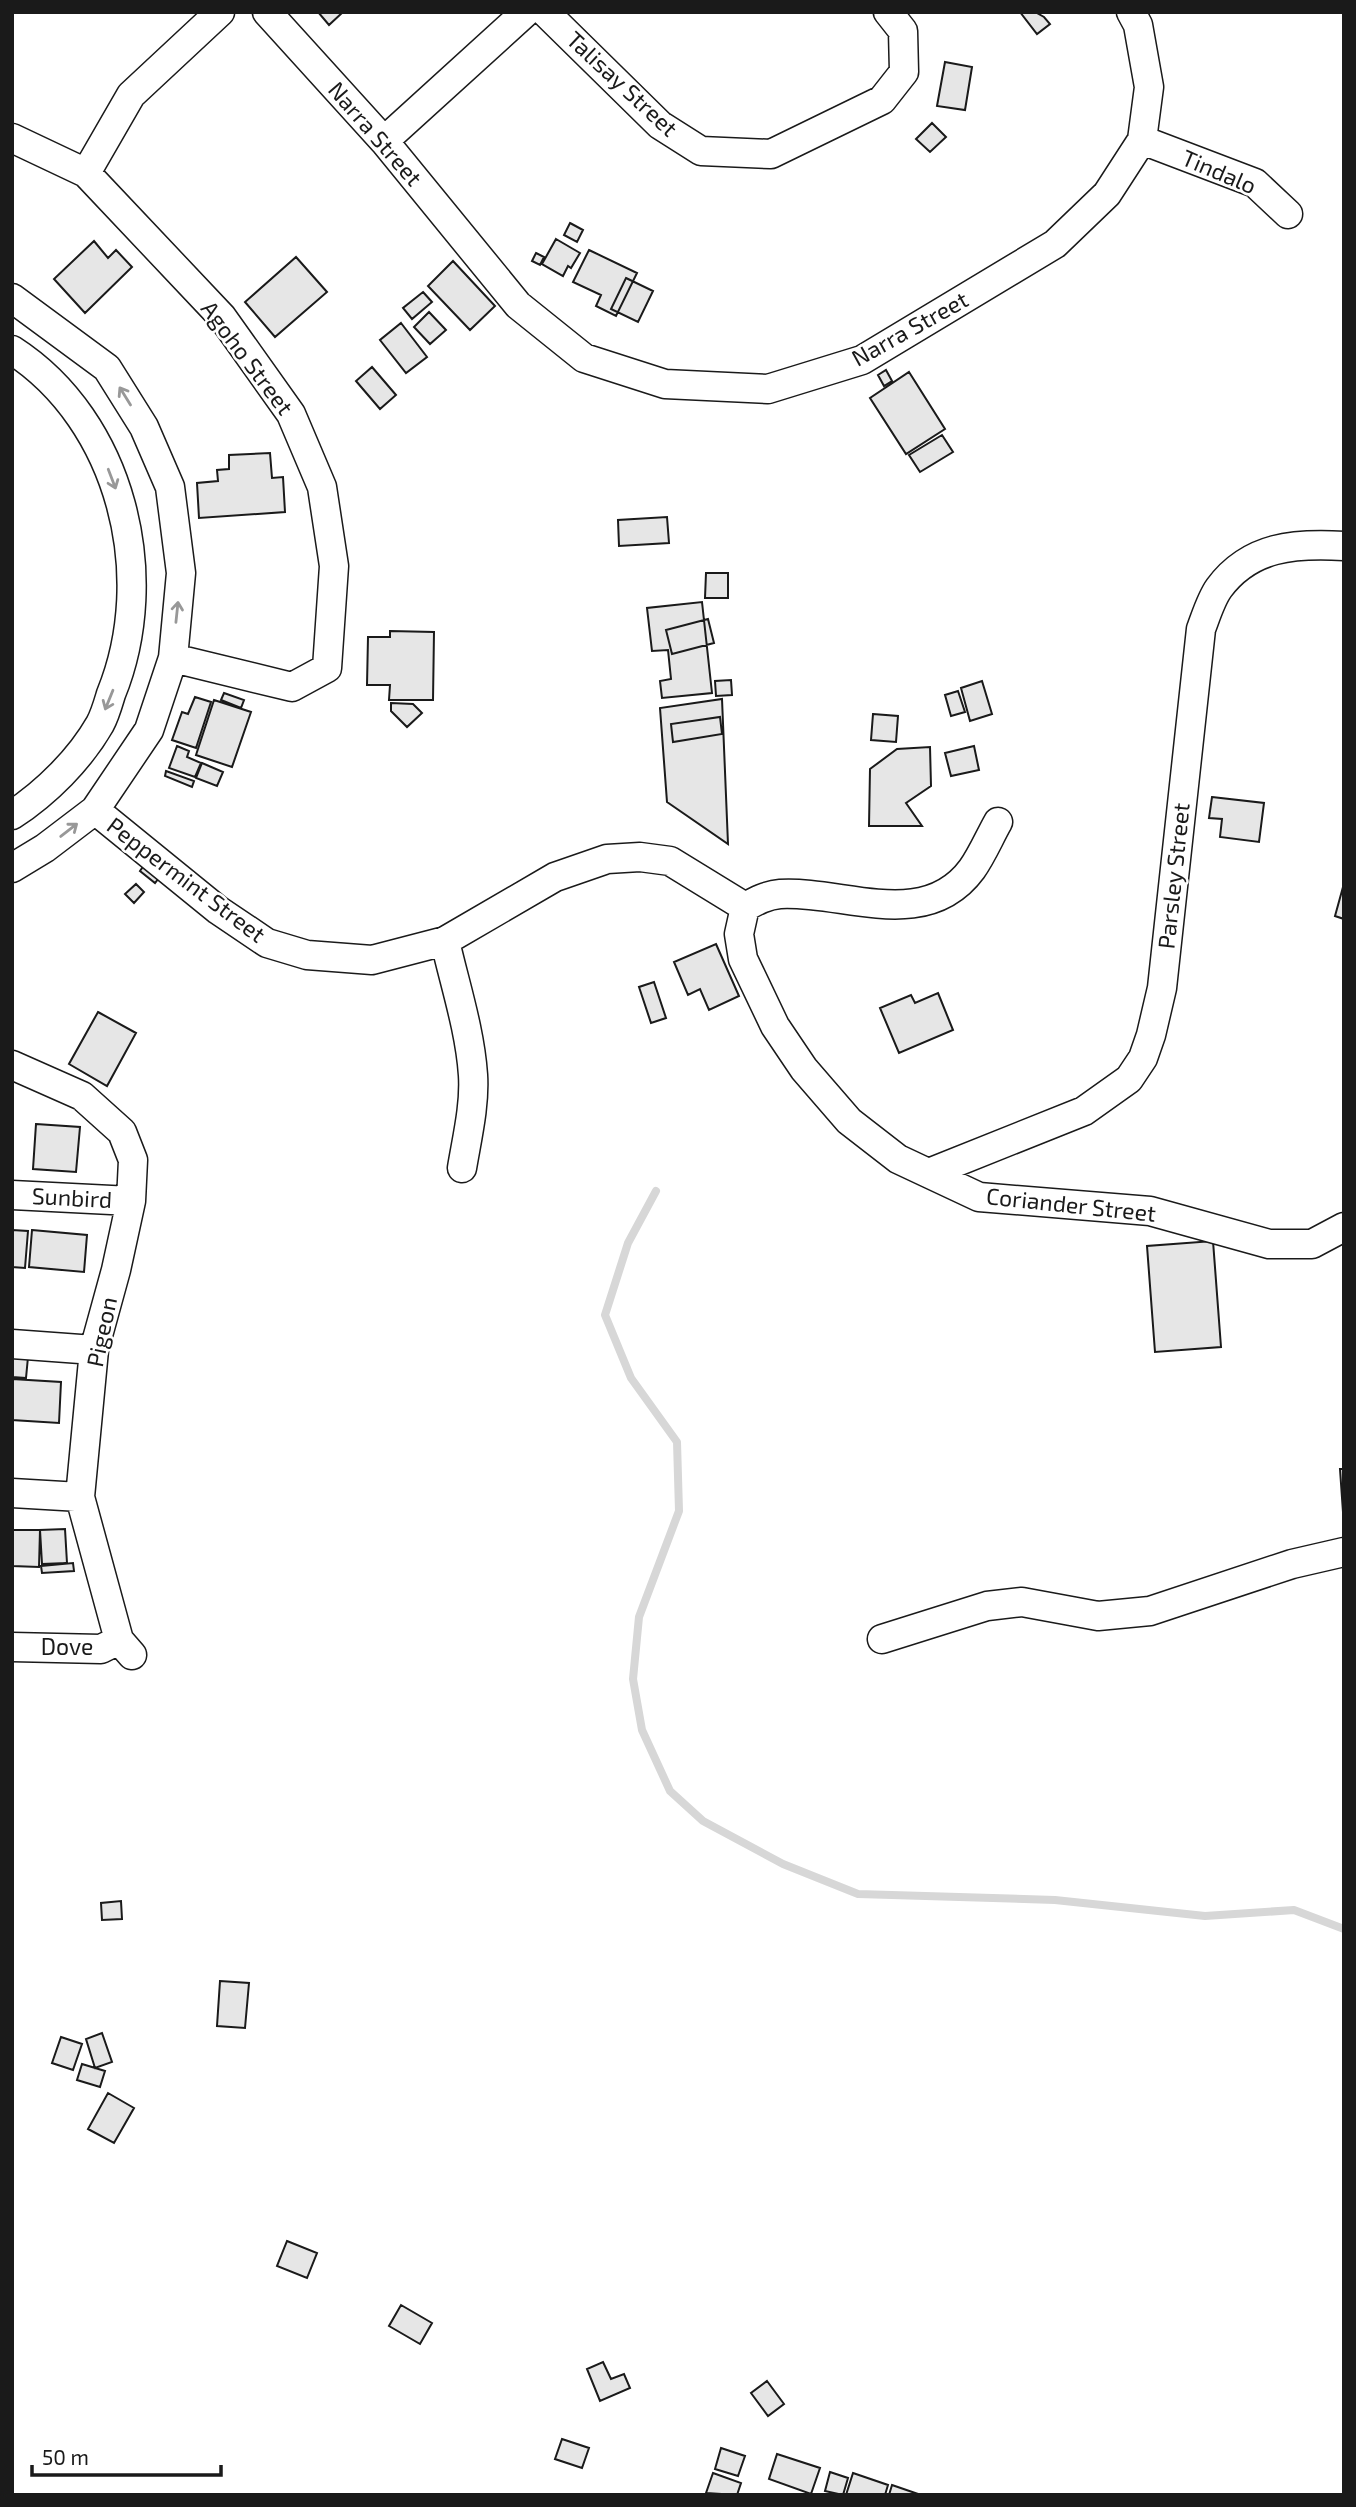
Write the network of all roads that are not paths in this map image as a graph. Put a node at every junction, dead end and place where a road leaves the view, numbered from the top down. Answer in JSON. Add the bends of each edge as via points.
{"nodes":[{"id":1,"x":220,"y":12,"type":"edge"},
{"id":2,"x":267,"y":12,"type":"edge"},
{"id":3,"x":526,"y":12,"type":"edge"},
{"id":4,"x":545,"y":12,"type":"edge"},
{"id":5,"x":888,"y":12,"type":"edge"},
{"id":6,"x":1131,"y":12,"type":"edge"},
{"id":7,"x":12,"y":138,"type":"edge"},
{"id":8,"x":1142,"y":140,"type":"junction"},
{"id":9,"x":384,"y":141,"type":"junction"},
{"id":10,"x":86,"y":173,"type":"junction"},
{"id":11,"x":1289,"y":214,"type":"dead end"},
{"id":12,"x":12,"y":298,"type":"edge"},
{"id":13,"x":12,"y":350,"type":"edge"},
{"id":14,"x":1344,"y":546,"type":"edge"},
{"id":15,"x":173,"y":658,"type":"junction"},
{"id":16,"x":95,"y":810,"type":"junction"},
{"id":17,"x":12,"y":815,"type":"edge"},
{"id":18,"x":998,"y":822,"type":"dead end"},
{"id":19,"x":12,"y":868,"type":"edge"},
{"id":20,"x":745,"y":907,"type":"junction"},
{"id":21,"x":444,"y":941,"type":"junction"},
{"id":22,"x":12,"y":1065,"type":"edge"},
{"id":23,"x":462,"y":1168,"type":"dead end"},
{"id":24,"x":929,"y":1172,"type":"junction"},
{"id":25,"x":12,"y":1195,"type":"edge"},
{"id":26,"x":131,"y":1201,"type":"junction"},
{"id":27,"x":1344,"y":1227,"type":"edge"},
{"id":28,"x":12,"y":1345,"type":"edge"},
{"id":29,"x":94,"y":1350,"type":"junction"},
{"id":30,"x":12,"y":1493,"type":"edge"},
{"id":31,"x":80,"y":1497,"type":"junction"},
{"id":32,"x":1344,"y":1552,"type":"edge"},
{"id":33,"x":882,"y":1639,"type":"dead end"},
{"id":34,"x":12,"y":1647,"type":"edge"},
{"id":35,"x":126,"y":1648,"type":"joint"}],
"edges":[{"from":1,"to":10,"type":"street","via":[[131,95]]},
{"from":2,"to":9,"type":"street","name":"Narra Street"},
{"from":3,"to":9,"type":"street"},
{"from":4,"to":5,"type":"street","name":"Talisay Street","via":[[660,125],[702,151],[771,154],[883,100],[904,72],[903,31]]},
{"from":6,"to":8,"type":"street","name":"Narra Street","via":[[1138,25],[1149,87]]},
{"from":7,"to":10,"type":"street","name":"Agoho Street"},
{"from":8,"to":9,"type":"street","name":"Narra Street","via":[[1107,194],[1055,244],[862,360],[768,389],[665,384],[584,358],[518,305]]},
{"from":8,"to":11,"type":"street","name":"Tindalo","via":[[1255,183]]},
{"from":10,"to":15,"type":"street","name":"Agoho Street","via":[[222,317],[291,414],[322,487],[334,566],[327,668],[292,687]]},
{"from":15,"to":12,"type":"street","one_way":true,"via":[[181,573],[170,487],[144,427],[107,368]]},
{"from":13,"to":17,"type":"street","one_way":true,"via":[[61,393],[87,426],[114,479],[129,534],[132,615],[119,675],[100,724],[66,767]]},
{"from":14,"to":24,"type":"street","name":"Parsley Street","via":[[1277,548],[1242,563],[1217,590],[1201,629],[1162,988],[1143,1058],[1129,1079],[1084,1111]]},
{"from":15,"to":16,"type":"street","via":[[149,730]]},
{"from":19,"to":16,"type":"street","one_way":true},
{"from":16,"to":21,"type":"street","name":"Peppermint Street","via":[[218,910],[267,943],[307,955],[372,960]]},
{"from":18,"to":20,"type":"street","via":[[971,870],[946,894],[911,904],[778,894]]},
{"from":20,"to":21,"type":"street","name":"Peppermint Street","via":[[670,861],[607,859],[555,877]]},
{"from":20,"to":24,"type":"street","name":"Coriander Street","via":[[739,934],[743,959],[775,1026],[804,1069],[849,1121],[898,1159]]},
{"from":21,"to":23,"type":"street","via":[[473,1076]]},
{"from":22,"to":26,"type":"street","name":"Pigeon","via":[[82,1096],[122,1132],[133,1160]]},
{"from":24,"to":27,"type":"street","name":"Coriander Street","via":[[979,1197],[1150,1210],[1269,1244],[1312,1244]]},
{"from":25,"to":26,"type":"street","name":"Sunbird"},
{"from":26,"to":29,"type":"street","name":"Pigeon"},
{"from":28,"to":29,"type":"street"},
{"from":29,"to":31,"type":"street","name":"Pigeon"},
{"from":30,"to":31,"type":"street"},
{"from":31,"to":35,"type":"street","name":"Pigeon"},
{"from":32,"to":33,"type":"street","via":[[1292,1564],[1150,1611],[1098,1616],[1011,1603]]},
{"from":34,"to":35,"type":"street","name":"Dove"}]}
